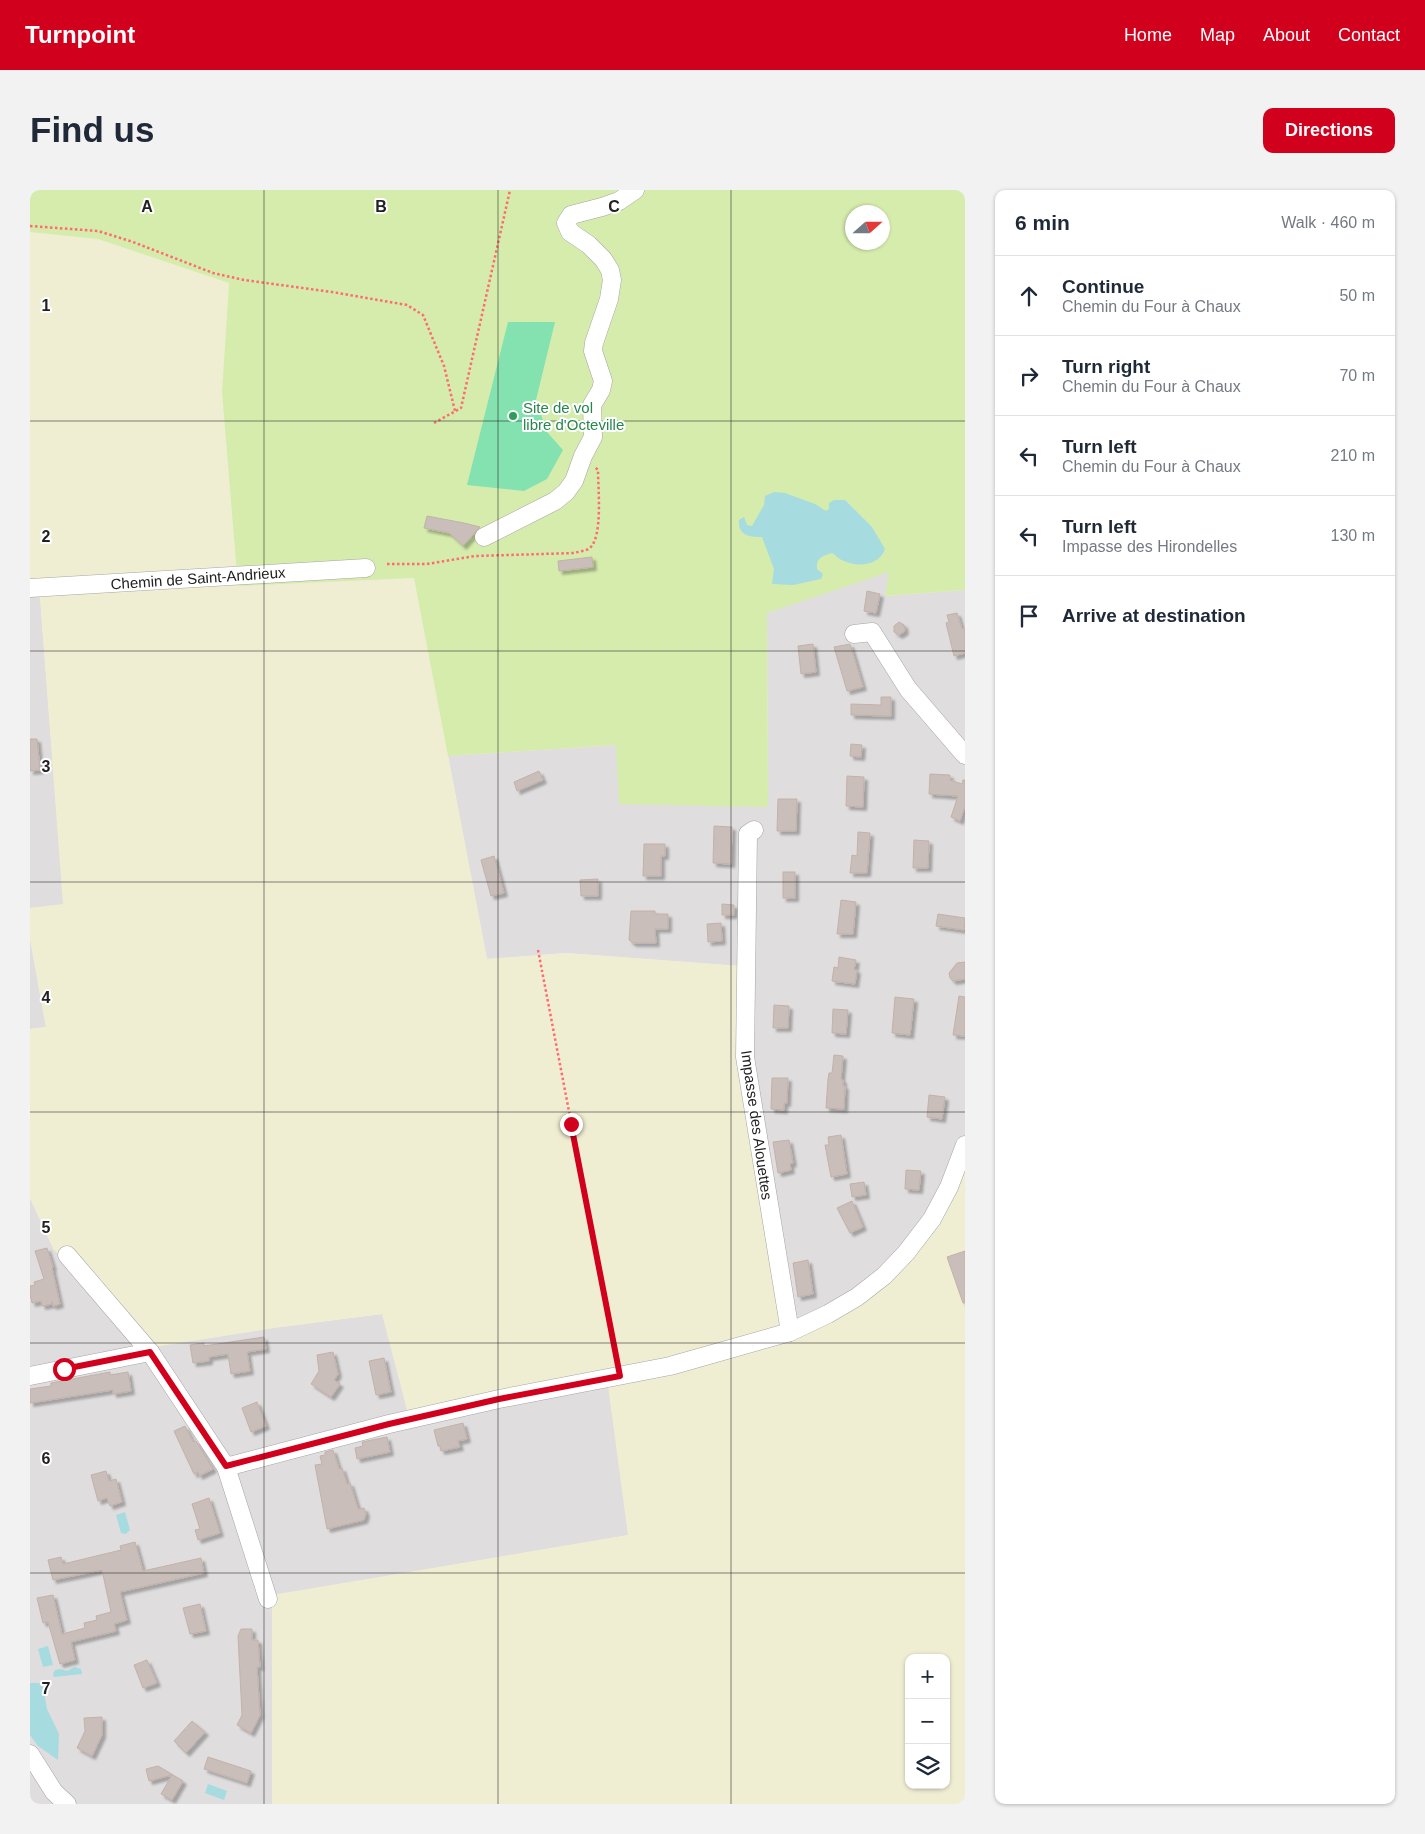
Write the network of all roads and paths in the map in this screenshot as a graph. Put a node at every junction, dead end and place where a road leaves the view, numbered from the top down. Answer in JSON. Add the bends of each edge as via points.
{"nodes":[{"id":1,"x":510,"y":190,"type":"edge"},
{"id":2,"x":635,"y":190,"type":"edge"},
{"id":3,"x":30,"y":226,"type":"edge"},
{"id":4,"x":455,"y":411,"type":"junction"},
{"id":5,"x":434,"y":423,"type":"dead end"},
{"id":6,"x":583,"y":456,"type":"junction"},
{"id":7,"x":484,"y":536,"type":"dead end"},
{"id":8,"x":387,"y":564,"type":"dead end"},
{"id":9,"x":366,"y":568,"type":"dead end"},
{"id":10,"x":30,"y":588,"type":"edge"},
{"id":11,"x":854,"y":634,"type":"dead end"},
{"id":12,"x":965,"y":755,"type":"edge"},
{"id":13,"x":754,"y":830,"type":"dead end"},
{"id":14,"x":538,"y":950,"type":"dead end"},
{"id":15,"x":965,"y":1145,"type":"edge"},
{"id":16,"x":67,"y":1255,"type":"dead end"},
{"id":17,"x":790,"y":1332,"type":"junction"},
{"id":18,"x":150,"y":1352,"type":"junction"},
{"id":19,"x":30,"y":1376,"type":"edge"},
{"id":20,"x":620,"y":1376,"type":"junction"},
{"id":21,"x":226,"y":1466,"type":"junction"},
{"id":22,"x":268,"y":1599,"type":"dead end"},
{"id":23,"x":30,"y":1754,"type":"edge"},
{"id":24,"x":67,"y":1804,"type":"edge"}],
"edges":[{"from":1,"to":4,"type":"path","via":[[462,408]]},
{"from":2,"to":6,"type":"street","via":[[602,208],[571,215],[566,223],[570,232],[603,259],[612,280],[593,351],[603,381],[592,405],[593,437]]},
{"from":3,"to":4,"type":"path","via":[[98,231],[212,273],[407,305],[423,316],[444,366]]},
{"from":4,"to":5,"type":"path"},
{"from":6,"to":7,"type":"street","via":[[566,492]]},
{"from":6,"to":8,"type":"path","via":[[598,470],[596,540],[589,549],[575,553],[475,556],[427,564]]},
{"from":9,"to":10,"type":"street","name":"Chemin de Saint-Andrieux"},
{"from":11,"to":12,"type":"street","via":[[872,632],[908,689]]},
{"from":13,"to":17,"type":"street","name":"Impasse des Alouettes","via":[[748,834],[744,1057]]},
{"from":14,"to":20,"type":"path"},
{"from":15,"to":17,"type":"street","via":[[932,1219],[906,1253],[857,1297]]},
{"from":16,"to":18,"type":"street"},
{"from":17,"to":20,"type":"street","via":[[670,1366]]},
{"from":18,"to":19,"type":"street"},
{"from":18,"to":21,"type":"street"},
{"from":20,"to":21,"type":"street","via":[[398,1422]]},
{"from":21,"to":22,"type":"street"},
{"from":23,"to":24,"type":"street","via":[[54,1792]]}]}
